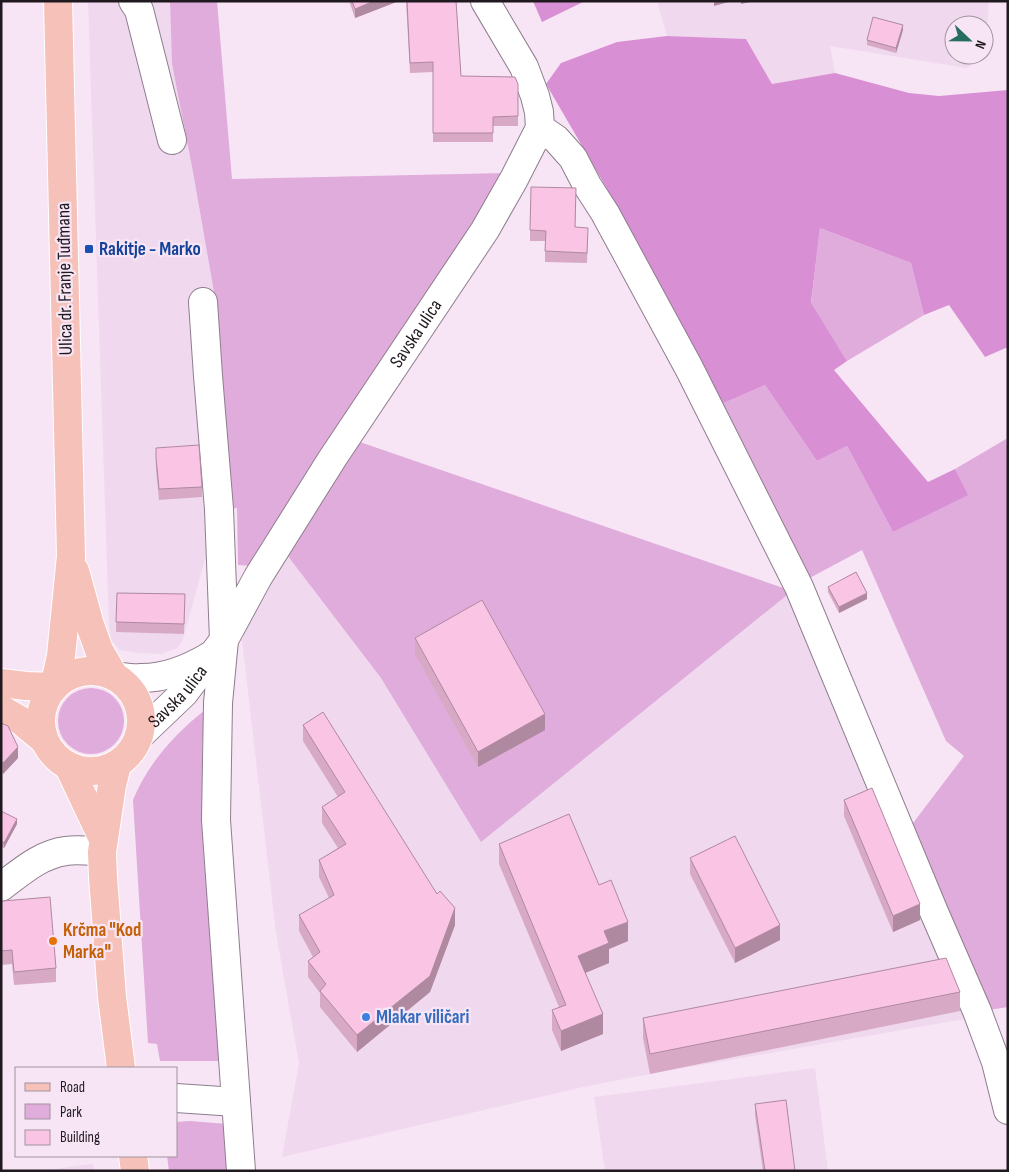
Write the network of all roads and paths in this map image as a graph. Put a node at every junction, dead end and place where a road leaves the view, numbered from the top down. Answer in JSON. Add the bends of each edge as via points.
{"nodes":[{"id":1,"x":58,"y":1,"type":"edge"},
{"id":2,"x":133,"y":1,"type":"edge"},
{"id":3,"x":485,"y":1,"type":"edge"},
{"id":4,"x":540,"y":128,"type":"junction"},
{"id":5,"x":172,"y":140,"type":"dead end"},
{"id":6,"x":203,"y":302,"type":"dead end"},
{"id":7,"x":71,"y":556,"type":"junction"},
{"id":8,"x":218,"y":647,"type":"junction"},
{"id":9,"x":114,"y":676,"type":"junction"},
{"id":10,"x":1,"y":683,"type":"edge"},
{"id":11,"x":54,"y":687,"type":"junction"},
{"id":12,"x":1,"y":709,"type":"edge"},
{"id":13,"x":140,"y":735,"type":"junction"},
{"id":14,"x":44,"y":740,"type":"junction"},
{"id":15,"x":117,"y":765,"type":"junction"},
{"id":16,"x":69,"y":767,"type":"junction"},
{"id":17,"x":102,"y":846,"type":"junction"},
{"id":18,"x":1,"y":887,"type":"edge"},
{"id":19,"x":121,"y":1067,"type":"edge"},
{"id":20,"x":178,"y":1098,"type":"edge"},
{"id":21,"x":236,"y":1102,"type":"junction"},
{"id":22,"x":1008,"y":1110,"type":"edge"},
{"id":23,"x":133,"y":1157,"type":"edge"},
{"id":24,"x":136,"y":1171,"type":"edge"},
{"id":25,"x":241,"y":1171,"type":"edge"}],
"edges":[{"from":1,"to":7,"type":"main road","name":"Ulica dr. Franje Tuđmana"},
{"from":2,"to":5,"type":"street","via":[[139,10]]},
{"from":3,"to":4,"type":"street","via":[[524,68],[535,96]]},
{"from":4,"to":8,"type":"street","name":"Savska ulica","via":[[485,230],[332,459]]},
{"from":4,"to":22,"type":"street","via":[[574,158],[606,213],[689,368],[799,587],[977,1011],[996,1062]]},
{"from":6,"to":8,"type":"street","via":[[219,509]]},
{"from":7,"to":9,"type":"main road","name":"Ulica dr. Franje Tuđmana","via":[[90,625],[99,650]]},
{"from":7,"to":11,"type":"main road","name":"Ulica dr. Franje Tuđmana","via":[[62,656]]},
{"from":8,"to":9,"type":"street","name":"Savska ulica","via":[[193,666],[172,674],[144,678]]},
{"from":8,"to":13,"type":"street","name":"Savska ulica","via":[[184,694]]},
{"from":8,"to":21,"type":"street","via":[[216,820]]},
{"from":9,"to":11,"type":"main road","via":[[87,671],[70,676]]},
{"from":9,"to":13,"type":"main road","via":[[138,701],[142,718]]},
{"from":10,"to":11,"type":"main road"},
{"from":11,"to":14,"type":"main road","via":[[45,702],[41,719]]},
{"from":12,"to":14,"type":"main road"},
{"from":13,"to":15,"type":"main road","via":[[130,754]]},
{"from":14,"to":16,"type":"main road","via":[[53,754]]},
{"from":15,"to":16,"type":"main road","via":[[86,771]]},
{"from":15,"to":17,"type":"main road"},
{"from":16,"to":17,"type":"main road"},
{"from":17,"to":18,"type":"street","via":[[55,853],[35,862]]},
{"from":17,"to":19,"type":"main road","via":[[112,997]]},
{"from":20,"to":21,"type":"street"},
{"from":21,"to":25,"type":"street"},
{"from":23,"to":24,"type":"main road"}]}
